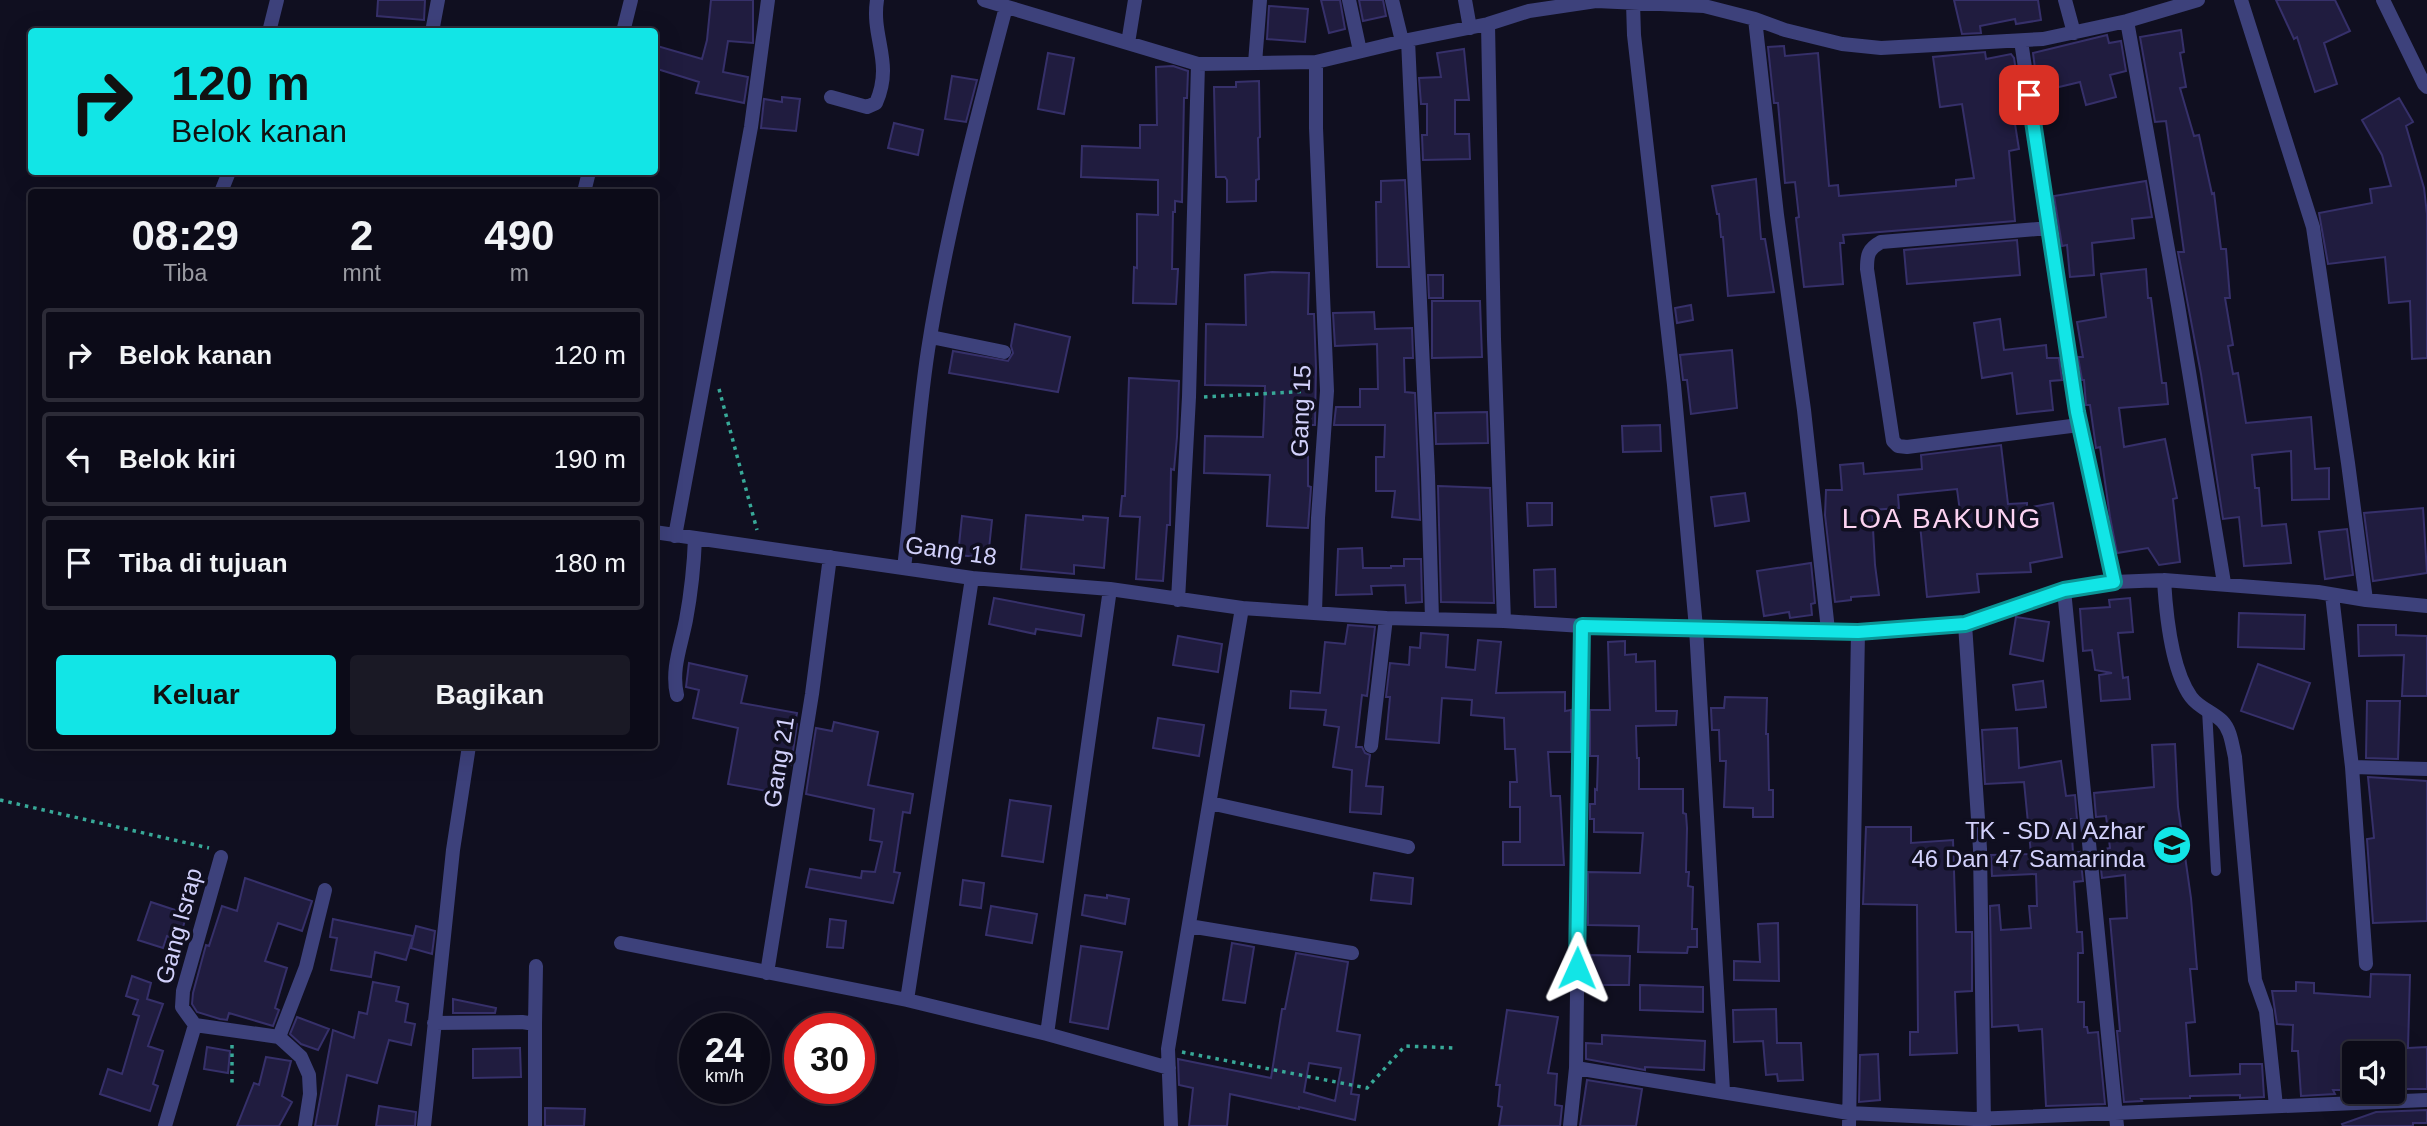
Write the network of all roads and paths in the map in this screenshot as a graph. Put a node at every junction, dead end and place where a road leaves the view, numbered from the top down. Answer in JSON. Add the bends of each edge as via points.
{"nodes":[{"id":1,"x":277,"y":0,"type":"edge"},
{"id":2,"x":439,"y":0,"type":"edge"},
{"id":3,"x":631,"y":0,"type":"edge"},
{"id":4,"x":768,"y":0,"type":"edge"},
{"id":5,"x":877,"y":0,"type":"edge"},
{"id":6,"x":984,"y":0,"type":"edge"},
{"id":7,"x":1135,"y":0,"type":"edge"},
{"id":8,"x":1260,"y":0,"type":"edge"},
{"id":9,"x":1349,"y":0,"type":"edge"},
{"id":10,"x":1392,"y":0,"type":"edge"},
{"id":11,"x":1465,"y":0,"type":"edge"},
{"id":12,"x":2065,"y":0,"type":"edge"},
{"id":13,"x":2198,"y":0,"type":"edge"},
{"id":14,"x":2241,"y":0,"type":"edge"},
{"id":15,"x":2383,"y":0,"type":"edge"},
{"id":16,"x":2182,"y":2,"type":"edge"},
{"id":17,"x":1633,"y":3,"type":"junction"},
{"id":18,"x":1025,"y":6,"type":"edge"},
{"id":19,"x":1006,"y":7,"type":"junction"},
{"id":20,"x":1755,"y":19,"type":"junction"},
{"id":21,"x":2127,"y":21,"type":"junction"},
{"id":22,"x":1488,"y":24,"type":"junction"},
{"id":23,"x":1470,"y":27,"type":"junction"},
{"id":24,"x":270,"y":28,"type":"edge"},
{"id":25,"x":433,"y":28,"type":"edge"},
{"id":26,"x":624,"y":28,"type":"edge"},
{"id":27,"x":2074,"y":33,"type":"junction"},
{"id":28,"x":1405,"y":40,"type":"junction"},
{"id":29,"x":2021,"y":41,"type":"junction"},
{"id":30,"x":1128,"y":43,"type":"junction"},
{"id":31,"x":1360,"y":51,"type":"junction"},
{"id":32,"x":1316,"y":62,"type":"junction"},
{"id":33,"x":1255,"y":63,"type":"junction"},
{"id":34,"x":1198,"y":64,"type":"junction"},
{"id":35,"x":2427,"y":87,"type":"edge"},
{"id":36,"x":831,"y":97,"type":"dead end"},
{"id":37,"x":2049,"y":228,"type":"junction"},
{"id":38,"x":931,"y":337,"type":"junction"},
{"id":39,"x":1004,"y":352,"type":"dead end"},
{"id":40,"x":710,"y":353,"type":"junction"},
{"id":41,"x":1327,"y":391,"type":"junction"},
{"id":42,"x":1189,"y":397,"type":"junction"},
{"id":43,"x":2080,"y":425,"type":"junction"},
{"id":44,"x":658,"y":533,"type":"edge"},
{"id":45,"x":675,"y":536,"type":"junction"},
{"id":46,"x":695,"y":538,"type":"junction"},
{"id":47,"x":761,"y":546,"type":"junction"},
{"id":48,"x":830,"y":557,"type":"junction"},
{"id":49,"x":904,"y":568,"type":"junction"},
{"id":50,"x":972,"y":578,"type":"junction"},
{"id":51,"x":2164,"y":580,"type":"junction"},
{"id":52,"x":2114,"y":582,"type":"junction"},
{"id":53,"x":2224,"y":583,"type":"junction"},
{"id":54,"x":1110,"y":589,"type":"junction"},
{"id":55,"x":2064,"y":590,"type":"junction"},
{"id":56,"x":2332,"y":595,"type":"junction"},
{"id":57,"x":1178,"y":600,"type":"junction"},
{"id":58,"x":2366,"y":600,"type":"junction"},
{"id":59,"x":2427,"y":606,"type":"edge"},
{"id":60,"x":1242,"y":608,"type":"junction"},
{"id":61,"x":1315,"y":612,"type":"junction"},
{"id":62,"x":1386,"y":618,"type":"junction"},
{"id":63,"x":1432,"y":619,"type":"junction"},
{"id":64,"x":1504,"y":621,"type":"junction"},
{"id":65,"x":1965,"y":624,"type":"junction"},
{"id":66,"x":1582,"y":626,"type":"junction"},
{"id":67,"x":1696,"y":628,"type":"junction"},
{"id":68,"x":1828,"y":631,"type":"junction"},
{"id":69,"x":1858,"y":632,"type":"junction"},
{"id":70,"x":677,"y":695,"type":"dead end"},
{"id":71,"x":2207,"y":710,"type":"junction"},
{"id":72,"x":1371,"y":746,"type":"dead end"},
{"id":73,"x":469,"y":749,"type":"edge"},
{"id":74,"x":2352,"y":767,"type":"junction"},
{"id":75,"x":2427,"y":769,"type":"edge"},
{"id":76,"x":0,"y":800,"type":"edge"},
{"id":77,"x":1210,"y":803,"type":"junction"},
{"id":78,"x":1408,"y":847,"type":"dead end"},
{"id":79,"x":222,"y":857,"type":"joint"},
{"id":80,"x":2216,"y":871,"type":"dead end"},
{"id":81,"x":325,"y":890,"type":"dead end"},
{"id":82,"x":1189,"y":926,"type":"junction"},
{"id":83,"x":621,"y":943,"type":"dead end"},
{"id":84,"x":1352,"y":953,"type":"dead end"},
{"id":85,"x":2366,"y":964,"type":"dead end"},
{"id":86,"x":536,"y":966,"type":"dead end"},
{"id":87,"x":767,"y":973,"type":"junction"},
{"id":88,"x":908,"y":1000,"type":"junction"},
{"id":89,"x":434,"y":1023,"type":"junction"},
{"id":90,"x":535,"y":1024,"type":"junction"},
{"id":91,"x":195,"y":1025,"type":"junction"},
{"id":92,"x":232,"y":1031,"type":"junction"},
{"id":93,"x":1047,"y":1034,"type":"junction"},
{"id":94,"x":279,"y":1038,"type":"junction"},
{"id":95,"x":1455,"y":1048,"type":"dead end"},
{"id":96,"x":1168,"y":1049,"type":"junction"},
{"id":97,"x":1576,"y":1068,"type":"junction"},
{"id":98,"x":1169,"y":1069,"type":"junction"},
{"id":99,"x":232,"y":1085,"type":"dead end"},
{"id":100,"x":1723,"y":1091,"type":"junction"},
{"id":101,"x":2427,"y":1100,"type":"edge"},
{"id":102,"x":2276,"y":1106,"type":"junction"},
{"id":103,"x":1849,"y":1119,"type":"edge"},
{"id":104,"x":2116,"y":1119,"type":"edge"},
{"id":105,"x":1984,"y":1122,"type":"edge"},
{"id":106,"x":165,"y":1126,"type":"edge"},
{"id":107,"x":305,"y":1126,"type":"edge"},
{"id":108,"x":424,"y":1126,"type":"edge"},
{"id":109,"x":535,"y":1126,"type":"edge"},
{"id":110,"x":1171,"y":1126,"type":"edge"},
{"id":111,"x":1570,"y":1126,"type":"edge"}],
"edges":[{"from":1,"to":24,"type":"street"},
{"from":2,"to":25,"type":"street"},
{"from":3,"to":26,"type":"street"},
{"from":4,"to":40,"type":"street","via":[[751,127]]},
{"from":5,"to":36,"type":"street","via":[[877,30],[884,57],[876,103],[867,107]]},
{"from":6,"to":19,"type":"street"},
{"from":7,"to":30,"type":"street"},
{"from":8,"to":33,"type":"street"},
{"from":9,"to":31,"type":"street"},
{"from":10,"to":28,"type":"street"},
{"from":11,"to":23,"type":"street"},
{"from":12,"to":27,"type":"street"},
{"from":13,"to":16,"type":"street"},
{"from":14,"to":58,"type":"street","via":[[2312,227]]},
{"from":15,"to":35,"type":"street"},
{"from":16,"to":21,"type":"street"},
{"from":17,"to":20,"type":"street","via":[[1704,6]]},
{"from":17,"to":22,"type":"street","via":[[1596,1],[1528,11]]},
{"from":17,"to":67,"type":"street"},
{"from":18,"to":19,"type":"street"},
{"from":18,"to":30,"type":"street"},
{"from":19,"to":38,"type":"street","via":[[970,146]]},
{"from":20,"to":29,"type":"street","via":[[1842,44],[1881,48]]},
{"from":20,"to":68,"type":"street"},
{"from":21,"to":27,"type":"street"},
{"from":21,"to":53,"type":"street"},
{"from":22,"to":23,"type":"street"},
{"from":22,"to":64,"type":"street"},
{"from":23,"to":28,"type":"street"},
{"from":27,"to":29,"type":"street"},
{"from":28,"to":31,"type":"street"},
{"from":28,"to":63,"type":"street"},
{"from":29,"to":37,"type":"street"},
{"from":30,"to":34,"type":"street"},
{"from":31,"to":32,"type":"street"},
{"from":32,"to":33,"type":"street"},
{"from":32,"to":41,"type":"street","name":"Gang 15"},
{"from":33,"to":34,"type":"street"},
{"from":34,"to":42,"type":"street"},
{"from":37,"to":43,"type":"street"},
{"from":37,"to":43,"type":"street","via":[[1881,242],[1871,248],[1867,269],[1891,428],[1898,446],[1907,447]]},
{"from":38,"to":39,"type":"street"},
{"from":38,"to":49,"type":"street"},
{"from":40,"to":45,"type":"street"},
{"from":40,"to":47,"type":"path"},
{"from":41,"to":42,"type":"path"},
{"from":41,"to":61,"type":"street","name":"Gang 15"},
{"from":42,"to":57,"type":"street"},
{"from":43,"to":52,"type":"street"},
{"from":44,"to":45,"type":"street","name":"Gang 18"},
{"from":45,"to":46,"type":"street","name":"Gang 18"},
{"from":46,"to":47,"type":"street","name":"Gang 18"},
{"from":46,"to":70,"type":"street","via":[[693,581],[675,665]]},
{"from":47,"to":48,"type":"street","name":"Gang 18"},
{"from":48,"to":49,"type":"street","name":"Gang 18"},
{"from":48,"to":87,"type":"street","name":"Gang 21"},
{"from":49,"to":50,"type":"street","name":"Gang 18"},
{"from":50,"to":54,"type":"street","name":"Gang 18"},
{"from":50,"to":88,"type":"street"},
{"from":51,"to":52,"type":"street","name":"Gang 18"},
{"from":51,"to":53,"type":"street","name":"Gang 18"},
{"from":51,"to":71,"type":"street","via":[[2178,671],[2192,699]]},
{"from":52,"to":55,"type":"street","name":"Gang 18"},
{"from":53,"to":56,"type":"street","name":"Gang 18"},
{"from":54,"to":57,"type":"street","name":"Gang 18"},
{"from":54,"to":93,"type":"street"},
{"from":55,"to":65,"type":"street","name":"Gang 18"},
{"from":55,"to":104,"type":"street"},
{"from":56,"to":58,"type":"street","name":"Gang 18"},
{"from":56,"to":74,"type":"street"},
{"from":57,"to":60,"type":"street","name":"Gang 18"},
{"from":58,"to":59,"type":"street","name":"Gang 18"},
{"from":60,"to":61,"type":"street","name":"Gang 18"},
{"from":60,"to":77,"type":"street"},
{"from":61,"to":62,"type":"street","name":"Gang 18"},
{"from":62,"to":63,"type":"street","name":"Gang 18"},
{"from":62,"to":72,"type":"street"},
{"from":63,"to":64,"type":"street","name":"Gang 18"},
{"from":64,"to":66,"type":"street","name":"Gang 18"},
{"from":65,"to":69,"type":"street","name":"Gang 18"},
{"from":65,"to":105,"type":"street","via":[[1980,849]]},
{"from":66,"to":67,"type":"street","name":"Gang 18"},
{"from":66,"to":97,"type":"street"},
{"from":67,"to":68,"type":"street","name":"Gang 18"},
{"from":67,"to":100,"type":"street"},
{"from":68,"to":69,"type":"street","name":"Gang 18"},
{"from":69,"to":103,"type":"street"},
{"from":71,"to":80,"type":"lane"},
{"from":71,"to":102,"type":"street","via":[[2228,730],[2235,757],[2255,980],[2266,1011]]},
{"from":73,"to":89,"type":"street"},
{"from":74,"to":75,"type":"street"},
{"from":74,"to":85,"type":"street"},
{"from":76,"to":79,"type":"path","via":[[217,850]]},
{"from":77,"to":78,"type":"street"},
{"from":77,"to":82,"type":"street"},
{"from":79,"to":91,"type":"street","name":"Gang Israp","via":[[183,991],[182,1007]]},
{"from":81,"to":94,"type":"street","via":[[306,967]]},
{"from":82,"to":84,"type":"street"},
{"from":82,"to":96,"type":"street"},
{"from":83,"to":87,"type":"street"},
{"from":86,"to":90,"type":"street"},
{"from":87,"to":88,"type":"street"},
{"from":88,"to":93,"type":"street"},
{"from":89,"to":90,"type":"street"},
{"from":89,"to":108,"type":"street"},
{"from":90,"to":109,"type":"street"},
{"from":91,"to":92,"type":"street"},
{"from":91,"to":106,"type":"street"},
{"from":92,"to":94,"type":"street"},
{"from":92,"to":99,"type":"path"},
{"from":93,"to":98,"type":"street"},
{"from":94,"to":107,"type":"street","via":[[301,1057],[309,1075]]},
{"from":95,"to":96,"type":"path","via":[[1405,1046],[1367,1088]]},
{"from":96,"to":98,"type":"street"},
{"from":97,"to":100,"type":"street"},
{"from":97,"to":111,"type":"street"},
{"from":98,"to":110,"type":"street"},
{"from":100,"to":103,"type":"street"},
{"from":101,"to":102,"type":"street"},
{"from":102,"to":104,"type":"street"},
{"from":103,"to":105,"type":"street"},
{"from":104,"to":105,"type":"street"}]}
